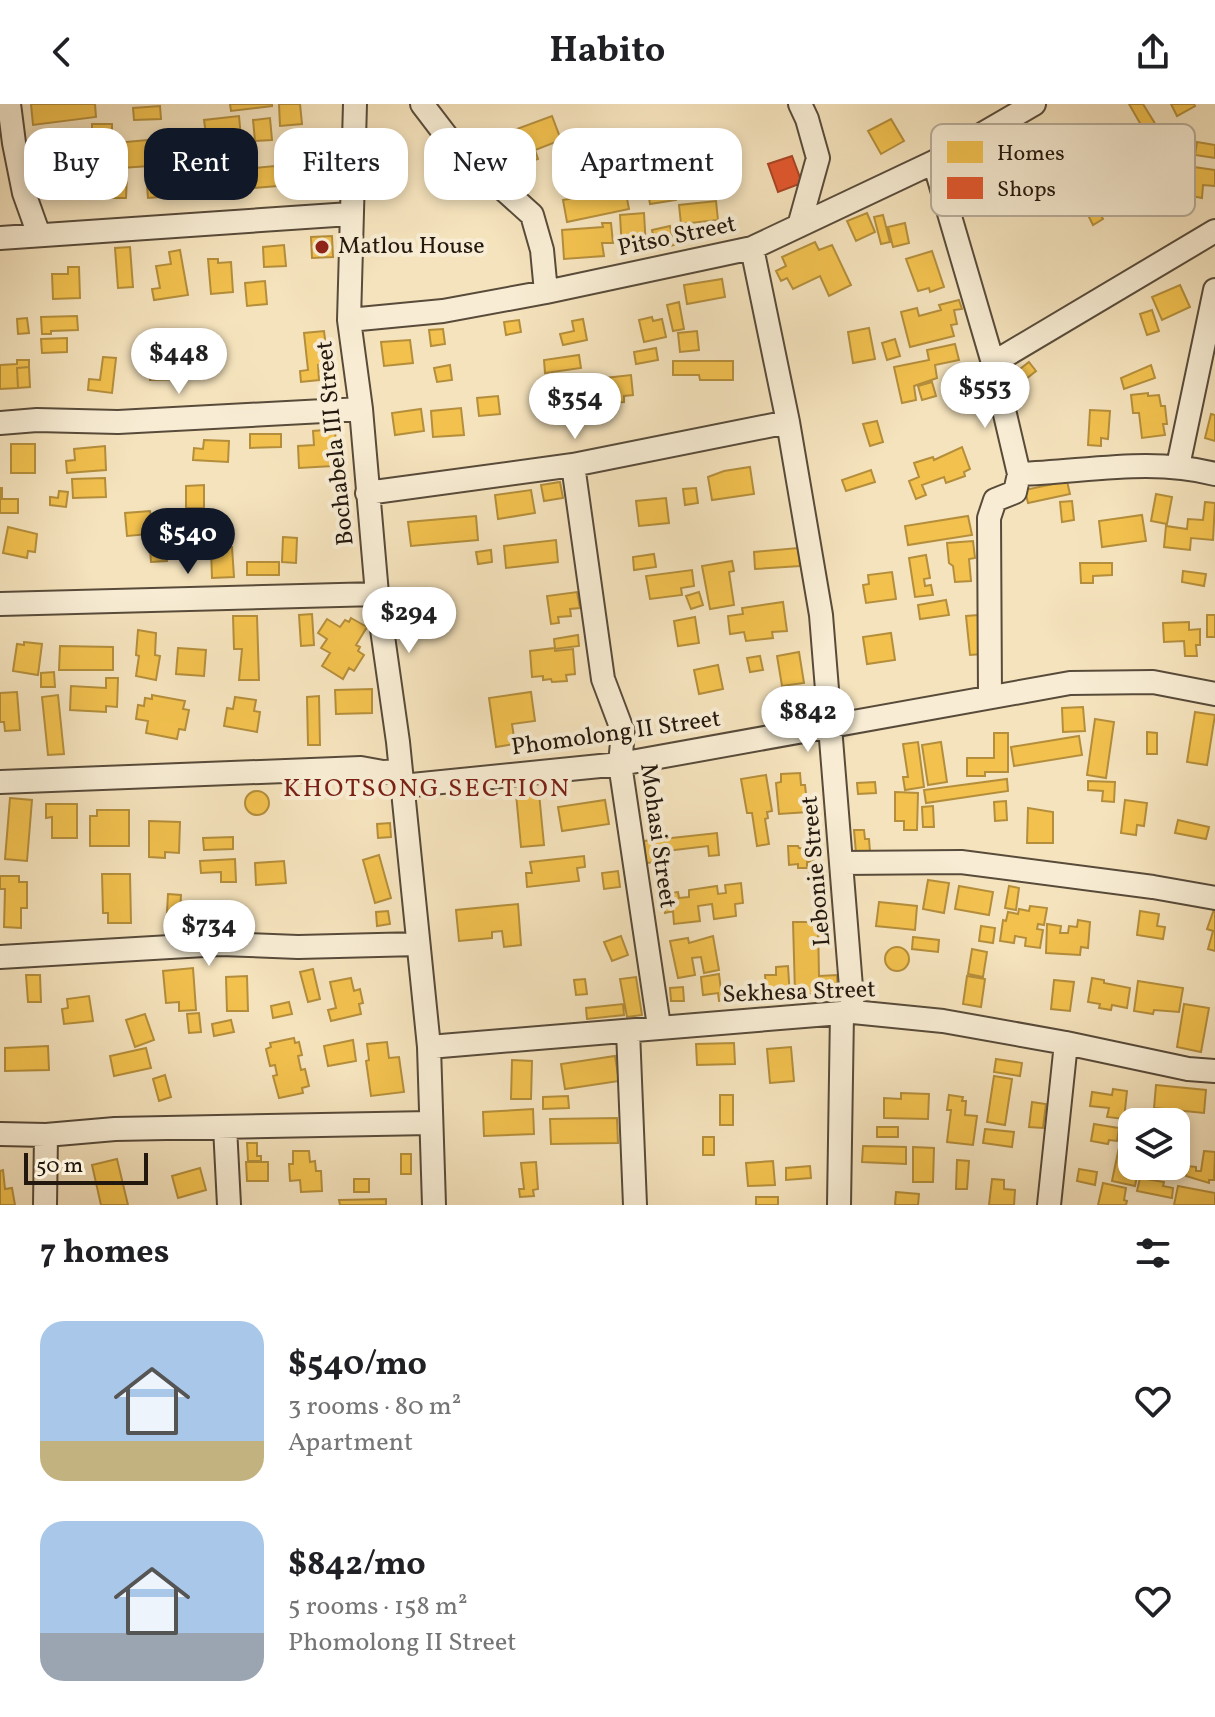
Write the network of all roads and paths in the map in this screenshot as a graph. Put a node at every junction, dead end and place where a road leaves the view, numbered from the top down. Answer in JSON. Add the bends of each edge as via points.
{"nodes":[{"id":1,"x":9,"y":104,"type":"edge"},
{"id":2,"x":355,"y":104,"type":"edge"},
{"id":3,"x":422,"y":104,"type":"edge"},
{"id":4,"x":800,"y":104,"type":"edge"},
{"id":5,"x":1034,"y":104,"type":"edge"},
{"id":6,"x":1000,"y":124,"type":"edge"},
{"id":7,"x":931,"y":163,"type":"edge"},
{"id":8,"x":350,"y":214,"type":"junction"},
{"id":9,"x":950,"y":216,"type":"edge"},
{"id":10,"x":799,"y":226,"type":"junction"},
{"id":11,"x":1215,"y":231,"type":"edge"},
{"id":12,"x":39,"y":235,"type":"junction"},
{"id":13,"x":0,"y":238,"type":"edge"},
{"id":14,"x":752,"y":248,"type":"junction"},
{"id":15,"x":1215,"y":290,"type":"edge"},
{"id":16,"x":546,"y":292,"type":"junction"},
{"id":17,"x":349,"y":320,"type":"junction"},
{"id":18,"x":993,"y":363,"type":"junction"},
{"id":19,"x":361,"y":409,"type":"junction"},
{"id":20,"x":788,"y":422,"type":"junction"},
{"id":21,"x":0,"y":423,"type":"edge"},
{"id":22,"x":573,"y":465,"type":"junction"},
{"id":23,"x":1178,"y":466,"type":"junction"},
{"id":24,"x":1019,"y":474,"type":"junction"},
{"id":25,"x":1215,"y":474,"type":"edge"},
{"id":26,"x":367,"y":493,"type":"junction"},
{"id":27,"x":377,"y":594,"type":"junction"},
{"id":28,"x":0,"y":604,"type":"edge"},
{"id":29,"x":1215,"y":694,"type":"edge"},
{"id":30,"x":990,"y":697,"type":"junction"},
{"id":31,"x":830,"y":726,"type":"junction"},
{"id":32,"x":620,"y":764,"type":"junction"},
{"id":33,"x":401,"y":778,"type":"junction"},
{"id":34,"x":0,"y":782,"type":"edge"},
{"id":35,"x":842,"y":863,"type":"junction"},
{"id":36,"x":1215,"y":898,"type":"edge"},
{"id":37,"x":418,"y":944,"type":"junction"},
{"id":38,"x":0,"y":957,"type":"edge"},
{"id":39,"x":848,"y":1012,"type":"junction"},
{"id":40,"x":659,"y":1026,"type":"junction"},
{"id":41,"x":628,"y":1031,"type":"junction"},
{"id":42,"x":1066,"y":1043,"type":"junction"},
{"id":43,"x":429,"y":1047,"type":"junction"},
{"id":44,"x":1215,"y":1071,"type":"edge"},
{"id":45,"x":430,"y":1123,"type":"junction"},
{"id":46,"x":225,"y":1127,"type":"junction"},
{"id":47,"x":0,"y":1134,"type":"edge"},
{"id":48,"x":46,"y":1135,"type":"junction"},
{"id":49,"x":45,"y":1205,"type":"edge"},
{"id":50,"x":229,"y":1205,"type":"edge"},
{"id":51,"x":434,"y":1205,"type":"edge"},
{"id":52,"x":635,"y":1205,"type":"edge"},
{"id":53,"x":839,"y":1205,"type":"edge"},
{"id":54,"x":1049,"y":1205,"type":"edge"}],
"edges":[{"from":1,"to":12,"type":"street","via":[[24,193]]},
{"from":2,"to":8,"type":"street","name":"Bochabela III Street"},
{"from":3,"to":16,"type":"street","via":[[451,142],[532,215]]},
{"from":4,"to":10,"type":"street","via":[[818,158]]},
{"from":5,"to":6,"type":"street","name":"Pitso Street"},
{"from":7,"to":10,"type":"street","name":"Pitso Street"},
{"from":8,"to":12,"type":"street"},
{"from":8,"to":17,"type":"street","name":"Bochabela III Street"},
{"from":9,"to":18,"type":"street"},
{"from":10,"to":14,"type":"street","name":"Pitso Street"},
{"from":11,"to":18,"type":"street"},
{"from":12,"to":13,"type":"street"},
{"from":14,"to":16,"type":"street","name":"Pitso Street"},
{"from":14,"to":20,"type":"street","name":"Lebonie Street"},
{"from":15,"to":23,"type":"street"},
{"from":16,"to":17,"type":"street","name":"Pitso Street","via":[[443,311]]},
{"from":17,"to":19,"type":"street","name":"Bochabela III Street"},
{"from":18,"to":24,"type":"street"},
{"from":19,"to":21,"type":"street"},
{"from":19,"to":26,"type":"street","name":"Bochabela III Street"},
{"from":20,"to":22,"type":"street"},
{"from":20,"to":31,"type":"street","name":"Lebonie Street","via":[[821,615]]},
{"from":22,"to":26,"type":"street"},
{"from":22,"to":32,"type":"street","name":"Mohasi Street","via":[[603,679],[623,732]]},
{"from":23,"to":24,"type":"street"},
{"from":23,"to":25,"type":"street"},
{"from":24,"to":30,"type":"street","via":[[1015,492],[995,500],[989,518]]},
{"from":26,"to":27,"type":"street","name":"Bochabela III Street"},
{"from":27,"to":28,"type":"street"},
{"from":27,"to":33,"type":"street","name":"Bochabela III Street"},
{"from":29,"to":30,"type":"street","name":"Phomolong II Street","via":[[1153,682],[1070,683]]},
{"from":30,"to":31,"type":"street","name":"Phomolong II Street"},
{"from":31,"to":32,"type":"street","name":"Phomolong II Street"},
{"from":31,"to":35,"type":"street","name":"Lebonie Street"},
{"from":32,"to":33,"type":"street","name":"Phomolong II Street"},
{"from":32,"to":40,"type":"street","name":"Mohasi Street"},
{"from":33,"to":34,"type":"street","name":"Phomolong II Street","via":[[361,768]]},
{"from":33,"to":37,"type":"street","name":"Bochabela III Street"},
{"from":35,"to":36,"type":"street","via":[[961,862]]},
{"from":35,"to":39,"type":"street","name":"Lebonie Street"},
{"from":37,"to":38,"type":"street","via":[[221,944]]},
{"from":37,"to":43,"type":"street","name":"Bochabela III Street"},
{"from":39,"to":40,"type":"street","name":"Sekhesa Street"},
{"from":39,"to":42,"type":"street","name":"Sekhesa Street","via":[[943,1021]]},
{"from":39,"to":53,"type":"street","name":"Lebonie Street"},
{"from":40,"to":41,"type":"street","name":"Sekhesa Street"},
{"from":41,"to":43,"type":"street","name":"Sekhesa Street"},
{"from":41,"to":52,"type":"street"},
{"from":42,"to":44,"type":"street","name":"Sekhesa Street"},
{"from":42,"to":54,"type":"street"},
{"from":43,"to":45,"type":"street","name":"Bochabela III Street"},
{"from":45,"to":46,"type":"street"},
{"from":45,"to":51,"type":"street","name":"Bochabela III Street"},
{"from":46,"to":48,"type":"street"},
{"from":46,"to":50,"type":"street"},
{"from":47,"to":48,"type":"street"},
{"from":48,"to":49,"type":"street"}]}
